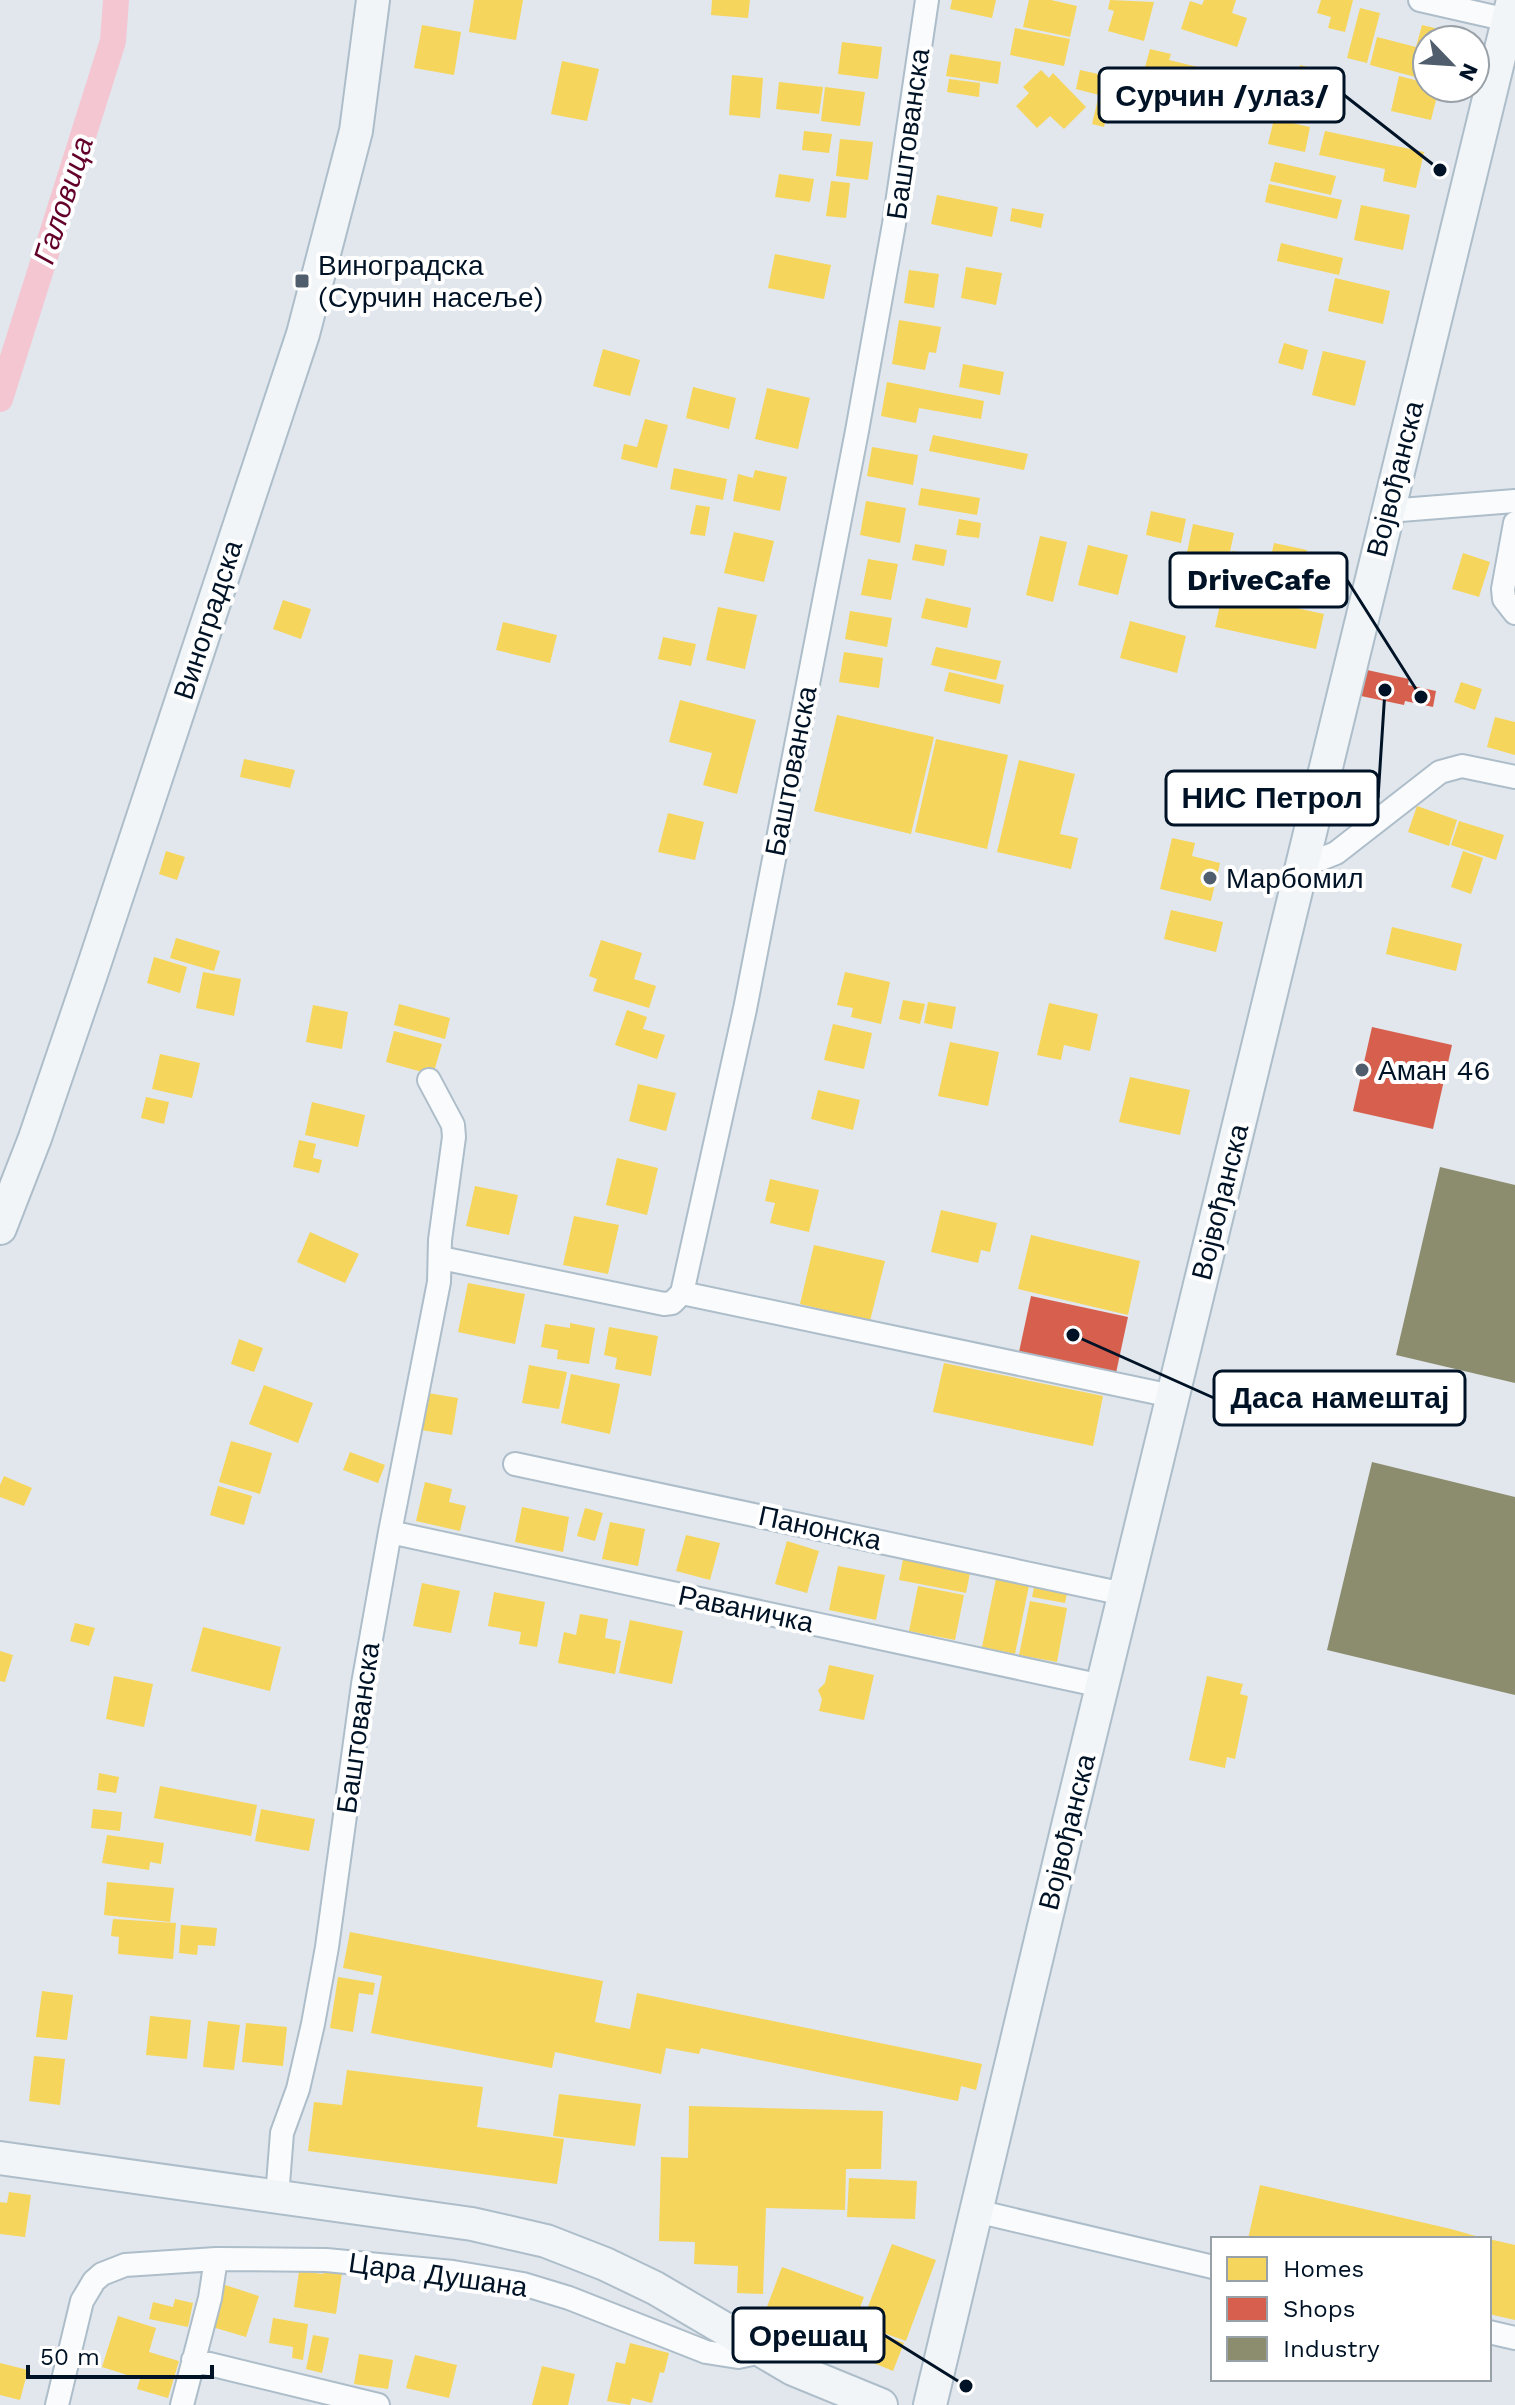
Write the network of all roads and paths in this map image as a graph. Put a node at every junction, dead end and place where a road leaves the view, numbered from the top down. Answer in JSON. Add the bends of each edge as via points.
{"nodes":[{"id":1,"x":373,"y":0,"type":"edge"},
{"id":2,"x":927,"y":0,"type":"edge"},
{"id":3,"x":1420,"y":0,"type":"edge"},
{"id":4,"x":1510,"y":10,"type":"edge"},
{"id":5,"x":1515,"y":501,"type":"edge"},
{"id":6,"x":1388,"y":511,"type":"junction"},
{"id":7,"x":1515,"y":523,"type":"edge"},
{"id":8,"x":1515,"y":613,"type":"edge"},
{"id":9,"x":1515,"y":777,"type":"edge"},
{"id":10,"x":1303,"y":861,"type":"junction"},
{"id":11,"x":429,"y":1080,"type":"dead end"},
{"id":12,"x":0,"y":1228,"type":"edge"},
{"id":13,"x":441,"y":1258,"type":"junction"},
{"id":14,"x":682,"y":1293,"type":"junction"},
{"id":15,"x":1172,"y":1396,"type":"junction"},
{"id":16,"x":515,"y":1464,"type":"dead end"},
{"id":17,"x":390,"y":1532,"type":"junction"},
{"id":18,"x":1124,"y":1594,"type":"junction"},
{"id":19,"x":1102,"y":1686,"type":"junction"},
{"id":20,"x":0,"y":2158,"type":"edge"},
{"id":21,"x":277,"y":2190,"type":"junction"},
{"id":22,"x":976,"y":2211,"type":"junction"},
{"id":23,"x":216,"y":2259,"type":"junction"},
{"id":24,"x":1211,"y":2267,"type":"edge"},
{"id":25,"x":1491,"y":2332,"type":"edge"},
{"id":26,"x":1515,"y":2338,"type":"edge"},
{"id":27,"x":762,"y":2352,"type":"junction"},
{"id":28,"x":193,"y":2360,"type":"junction"},
{"id":29,"x":57,"y":2405,"type":"edge"},
{"id":30,"x":182,"y":2405,"type":"edge"},
{"id":31,"x":378,"y":2405,"type":"edge"},
{"id":32,"x":881,"y":2405,"type":"edge"},
{"id":33,"x":930,"y":2405,"type":"edge"}],
"edges":[{"from":1,"to":12,"type":"main road","name":"Виноградска","via":[[356,131],[303,334],[91,974]]},
{"from":2,"to":14,"type":"street","name":"Баштованска","via":[[857,431],[745,1009]]},
{"from":3,"to":4,"type":"street"},
{"from":4,"to":6,"type":"main road","name":"Војвођанска"},
{"from":5,"to":6,"type":"street"},
{"from":6,"to":10,"type":"main road","name":"Војвођанска"},
{"from":7,"to":8,"type":"street","via":[[1503,589]]},
{"from":9,"to":10,"type":"street","via":[[1462,766],[1440,772],[1336,853]]},
{"from":10,"to":15,"type":"main road","name":"Војвођанска"},
{"from":11,"to":13,"type":"street","name":"Баштованска","via":[[454,1137]]},
{"from":13,"to":14,"type":"street","via":[[664,1304]]},
{"from":13,"to":17,"type":"street","name":"Баштованска"},
{"from":14,"to":15,"type":"street"},
{"from":15,"to":18,"type":"main road","name":"Војвођанска"},
{"from":16,"to":18,"type":"street","name":"Панонска"},
{"from":17,"to":19,"type":"street","name":"Раваничка"},
{"from":17,"to":21,"type":"street","name":"Баштованска","via":[[327,1947],[303,2066],[282,2133]]},
{"from":18,"to":19,"type":"main road","name":"Војвођанска"},
{"from":19,"to":22,"type":"main road","name":"Војвођанска"},
{"from":20,"to":21,"type":"main road"},
{"from":21,"to":27,"type":"main road","via":[[546,2241],[655,2288]]},
{"from":22,"to":24,"type":"street"},
{"from":22,"to":33,"type":"main road","name":"Војвођанска"},
{"from":23,"to":27,"type":"street","name":"Цара Душана","via":[[326,2260],[491,2278],[545,2290],[706,2352],[738,2357]]},
{"from":23,"to":28,"type":"street"},
{"from":23,"to":29,"type":"street","via":[[125,2265],[94,2281],[82,2301]]},
{"from":25,"to":26,"type":"street"},
{"from":27,"to":32,"type":"main road"},
{"from":28,"to":30,"type":"street"},
{"from":28,"to":31,"type":"street"}]}
